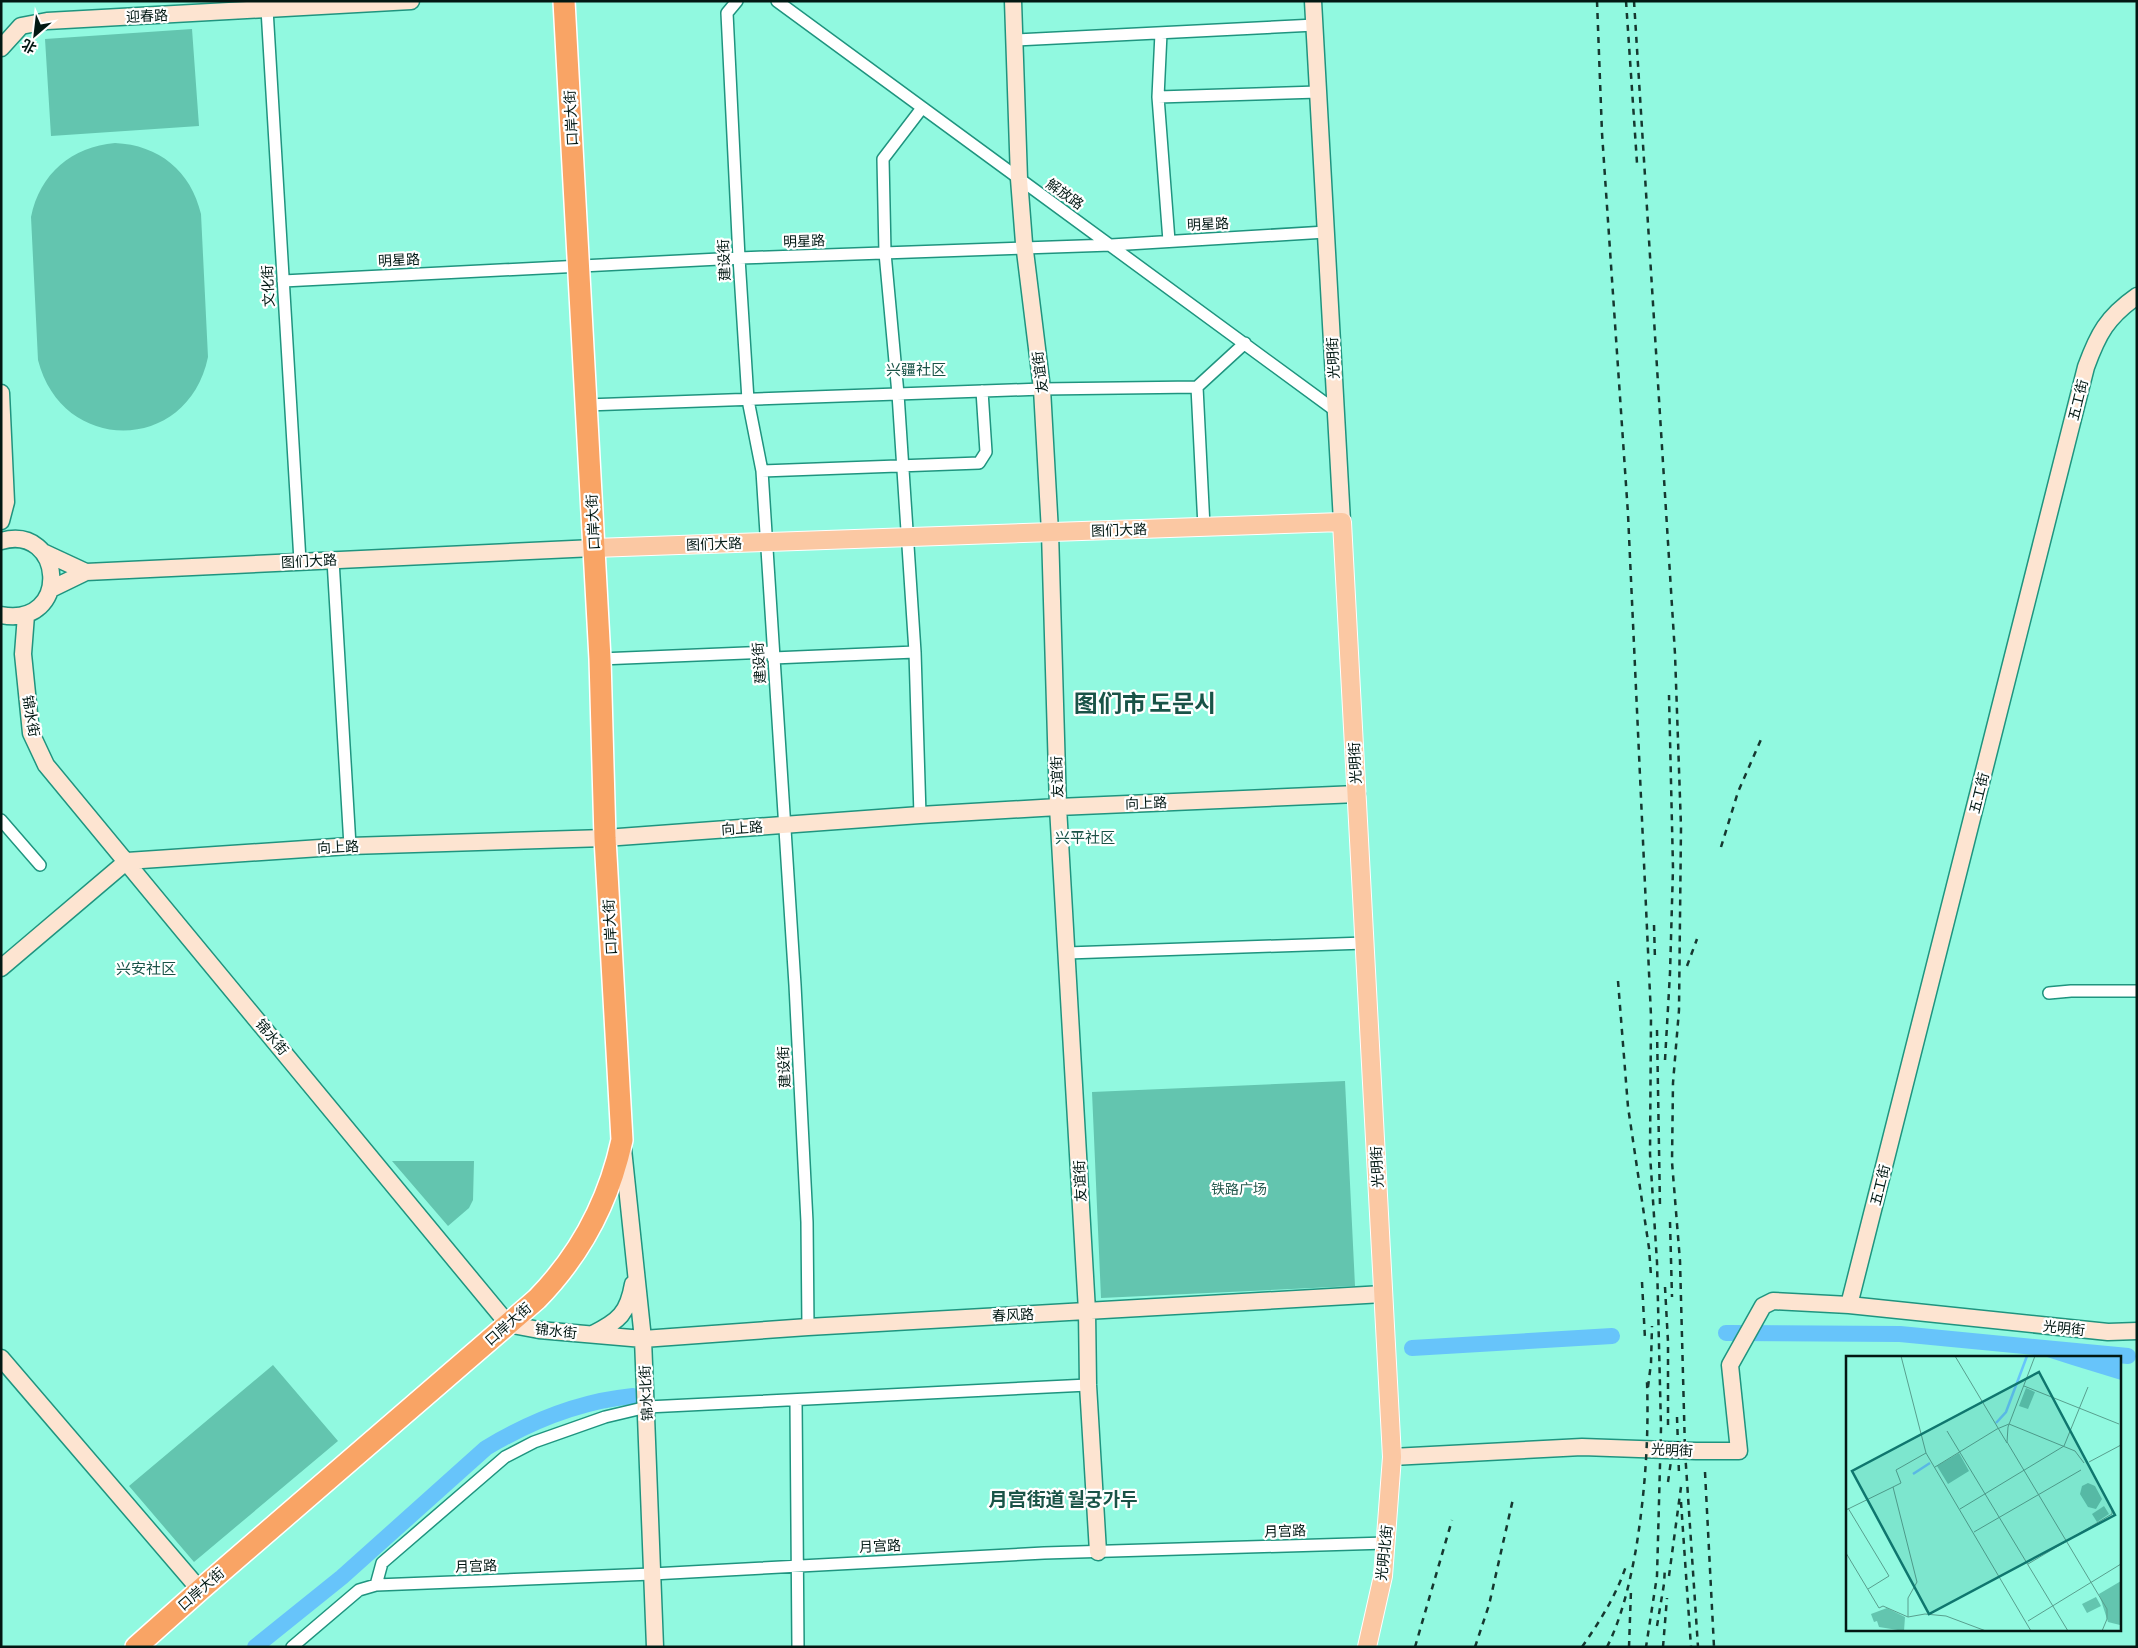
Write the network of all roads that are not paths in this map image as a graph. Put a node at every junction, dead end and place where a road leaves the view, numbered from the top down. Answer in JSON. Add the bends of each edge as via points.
{"nodes":[{"id":1,"x":411,"y":1,"type":"edge"},
{"id":2,"x":564,"y":1,"type":"edge"},
{"id":3,"x":736,"y":1,"type":"edge"},
{"id":4,"x":777,"y":1,"type":"edge"},
{"id":5,"x":1013,"y":1,"type":"edge"},
{"id":6,"x":1313,"y":1,"type":"edge"},
{"id":7,"x":267,"y":9,"type":"junction"},
{"id":8,"x":1314,"y":25,"type":"junction"},
{"id":9,"x":1161,"y":33,"type":"junction"},
{"id":10,"x":1015,"y":40,"type":"junction"},
{"id":11,"x":1,"y":48,"type":"edge"},
{"id":12,"x":1318,"y":92,"type":"junction"},
{"id":13,"x":1158,"y":97,"type":"junction"},
{"id":14,"x":922,"y":108,"type":"junction"},
{"id":15,"x":1019,"y":179,"type":"junction"},
{"id":16,"x":1326,"y":232,"type":"junction"},
{"id":17,"x":1169,"y":241,"type":"junction"},
{"id":18,"x":1111,"y":245,"type":"junction"},
{"id":19,"x":1024,"y":248,"type":"junction"},
{"id":20,"x":885,"y":253,"type":"junction"},
{"id":21,"x":739,"y":258,"type":"junction"},
{"id":22,"x":579,"y":267,"type":"junction"},
{"id":23,"x":283,"y":281,"type":"junction"},
{"id":24,"x":2137,"y":296,"type":"edge"},
{"id":25,"x":1245,"y":343,"type":"junction"},
{"id":26,"x":1197,"y":387,"type":"junction"},
{"id":27,"x":1042,"y":389,"type":"junction"},
{"id":28,"x":982,"y":391,"type":"junction"},
{"id":29,"x":1,"y":393,"type":"edge"},
{"id":30,"x":898,"y":394,"type":"junction"},
{"id":31,"x":748,"y":400,"type":"junction"},
{"id":32,"x":586,"y":405,"type":"junction"},
{"id":33,"x":1336,"y":411,"type":"junction"},
{"id":34,"x":903,"y":466,"type":"junction"},
{"id":35,"x":762,"y":471,"type":"junction"},
{"id":36,"x":1,"y":521,"type":"edge"},
{"id":37,"x":1342,"y":522,"type":"junction"},
{"id":38,"x":1204,"y":527,"type":"junction"},
{"id":39,"x":1050,"y":532,"type":"junction"},
{"id":40,"x":908,"y":537,"type":"junction"},
{"id":41,"x":1,"y":540,"type":"edge"},
{"id":42,"x":766,"y":542,"type":"junction"},
{"id":43,"x":594,"y":548,"type":"junction"},
{"id":44,"x":43,"y":552,"type":"junction"},
{"id":45,"x":333,"y":560,"type":"junction"},
{"id":46,"x":300,"y":561,"type":"junction"},
{"id":47,"x":86,"y":572,"type":"junction"},
{"id":48,"x":51,"y":589,"type":"junction"},
{"id":49,"x":1,"y":615,"type":"edge"},
{"id":50,"x":26,"y":615,"type":"junction"},
{"id":51,"x":915,"y":652,"type":"junction"},
{"id":52,"x":773,"y":655,"type":"junction"},
{"id":53,"x":600,"y":659,"type":"junction"},
{"id":54,"x":1357,"y":794,"type":"junction"},
{"id":55,"x":1058,"y":807,"type":"junction"},
{"id":56,"x":920,"y":815,"type":"junction"},
{"id":57,"x":1,"y":820,"type":"edge"},
{"id":58,"x":783,"y":825,"type":"junction"},
{"id":59,"x":605,"y":838,"type":"junction"},
{"id":60,"x":350,"y":846,"type":"junction"},
{"id":61,"x":127,"y":861,"type":"junction"},
{"id":62,"x":40,"y":864,"type":"dead end"},
{"id":63,"x":1365,"y":944,"type":"junction"},
{"id":64,"x":1067,"y":953,"type":"junction"},
{"id":65,"x":1,"y":968,"type":"edge"},
{"id":66,"x":2137,"y":991,"type":"edge"},
{"id":67,"x":2048,"y":993,"type":"dead end"},
{"id":68,"x":622,"y":1140,"type":"junction"},
{"id":69,"x":635,"y":1269,"type":"junction"},
{"id":70,"x":1384,"y":1294,"type":"junction"},
{"id":71,"x":1849,"y":1305,"type":"junction"},
{"id":72,"x":1087,"y":1311,"type":"junction"},
{"id":73,"x":508,"y":1324,"type":"junction"},
{"id":74,"x":808,"y":1327,"type":"junction"},
{"id":75,"x":2137,"y":1331,"type":"edge"},
{"id":76,"x":593,"y":1334,"type":"junction"},
{"id":77,"x":643,"y":1339,"type":"junction"},
{"id":78,"x":1,"y":1358,"type":"edge"},
{"id":79,"x":1088,"y":1385,"type":"junction"},
{"id":80,"x":796,"y":1401,"type":"junction"},
{"id":81,"x":647,"y":1407,"type":"junction"},
{"id":82,"x":1392,"y":1457,"type":"junction"},
{"id":83,"x":1386,"y":1543,"type":"junction"},
{"id":84,"x":1098,"y":1552,"type":"junction"},
{"id":85,"x":796,"y":1566,"type":"junction"},
{"id":86,"x":652,"y":1574,"type":"junction"},
{"id":87,"x":376,"y":1585,"type":"junction"},
{"id":88,"x":200,"y":1590,"type":"junction"},
{"id":89,"x":136,"y":1647,"type":"edge"},
{"id":90,"x":292,"y":1647,"type":"edge"},
{"id":91,"x":655,"y":1647,"type":"edge"},
{"id":92,"x":798,"y":1647,"type":"edge"},
{"id":93,"x":1367,"y":1647,"type":"edge"}],
"edges":[{"from":1,"to":7,"type":"street","name":"迎春路"},
{"from":2,"to":22,"type":"highway","name":"口岸大街"},
{"from":3,"to":21,"type":"street","name":"建设街","via":[[727,13]]},
{"from":4,"to":14,"type":"street","name":"解放路"},
{"from":5,"to":10,"type":"street","name":"友谊街"},
{"from":6,"to":8,"type":"street","name":"光明街"},
{"from":7,"to":11,"type":"street","name":"迎春路","via":[[32,23],[21,26]]},
{"from":7,"to":23,"type":"street","name":"文化街"},
{"from":8,"to":9,"type":"street"},
{"from":8,"to":12,"type":"street","name":"光明街"},
{"from":9,"to":10,"type":"street"},
{"from":9,"to":13,"type":"street"},
{"from":10,"to":15,"type":"street","name":"友谊街"},
{"from":12,"to":13,"type":"street"},
{"from":12,"to":16,"type":"street","name":"光明街"},
{"from":13,"to":17,"type":"street"},
{"from":14,"to":15,"type":"street","name":"解放路"},
{"from":14,"to":20,"type":"street","via":[[883,159]]},
{"from":15,"to":18,"type":"street","name":"解放路"},
{"from":15,"to":19,"type":"street","name":"友谊街"},
{"from":16,"to":17,"type":"street","name":"明星路"},
{"from":16,"to":33,"type":"street","name":"光明街"},
{"from":17,"to":18,"type":"street","name":"明星路"},
{"from":18,"to":19,"type":"street","name":"明星路"},
{"from":18,"to":25,"type":"street","name":"解放路"},
{"from":19,"to":20,"type":"street","name":"明星路"},
{"from":19,"to":27,"type":"street","name":"友谊街"},
{"from":20,"to":21,"type":"street","name":"明星路"},
{"from":20,"to":30,"type":"street"},
{"from":21,"to":22,"type":"street","name":"明星路"},
{"from":21,"to":31,"type":"street","name":"建设街"},
{"from":22,"to":23,"type":"street","name":"明星路"},
{"from":22,"to":32,"type":"highway","name":"口岸大街"},
{"from":23,"to":46,"type":"street","name":"文化街"},
{"from":24,"to":71,"type":"street","name":"五工街","via":[[2110,318],[2101,330],[2086,367]]},
{"from":25,"to":26,"type":"street"},
{"from":25,"to":33,"type":"street","name":"解放路"},
{"from":26,"to":27,"type":"street"},
{"from":26,"to":38,"type":"street"},
{"from":27,"to":28,"type":"street"},
{"from":27,"to":39,"type":"street","name":"友谊街"},
{"from":28,"to":30,"type":"street"},
{"from":28,"to":34,"type":"street","via":[[986,452],[979,463]]},
{"from":29,"to":36,"type":"street","via":[[6,502]]},
{"from":30,"to":31,"type":"street"},
{"from":30,"to":34,"type":"street"},
{"from":31,"to":32,"type":"street"},
{"from":31,"to":35,"type":"street","name":"建设街"},
{"from":32,"to":43,"type":"highway","name":"口岸大街"},
{"from":33,"to":37,"type":"street","name":"光明街"},
{"from":34,"to":35,"type":"street"},
{"from":34,"to":40,"type":"street"},
{"from":35,"to":42,"type":"street","name":"建设街"},
{"from":37,"to":38,"type":"main road","name":"图们大路"},
{"from":37,"to":54,"type":"main road","name":"光明街"},
{"from":38,"to":39,"type":"main road","name":"图们大路"},
{"from":39,"to":40,"type":"main road","name":"图们大路"},
{"from":39,"to":55,"type":"street","name":"友谊街"},
{"from":40,"to":42,"type":"main road","name":"图们大路"},
{"from":40,"to":51,"type":"street"},
{"from":41,"to":44,"type":"street","via":[[22,539]]},
{"from":42,"to":43,"type":"main road","name":"图们大路"},
{"from":42,"to":52,"type":"street","name":"建设街"},
{"from":43,"to":45,"type":"street","name":"图们大路"},
{"from":43,"to":53,"type":"highway","name":"口岸大街"},
{"from":44,"to":47,"type":"street"},
{"from":44,"to":48,"type":"street","via":[[50,564]]},
{"from":45,"to":46,"type":"street","name":"图们大路"},
{"from":45,"to":60,"type":"street"},
{"from":46,"to":47,"type":"street","name":"图们大路"},
{"from":47,"to":48,"type":"street"},
{"from":48,"to":50,"type":"street","via":[[46,600]]},
{"from":49,"to":50,"type":"street"},
{"from":50,"to":61,"type":"street","name":"锦水街","via":[[23,654],[31,733],[46,765]]},
{"from":51,"to":52,"type":"street"},
{"from":51,"to":56,"type":"street"},
{"from":52,"to":53,"type":"street"},
{"from":52,"to":58,"type":"street","name":"建设街"},
{"from":53,"to":59,"type":"highway","name":"口岸大街"},
{"from":54,"to":55,"type":"street","name":"向上路"},
{"from":54,"to":63,"type":"main road","name":"光明街"},
{"from":55,"to":56,"type":"street","name":"向上路"},
{"from":55,"to":64,"type":"street","name":"友谊街"},
{"from":56,"to":58,"type":"street","name":"向上路"},
{"from":57,"to":62,"type":"street"},
{"from":58,"to":59,"type":"street","name":"向上路"},
{"from":58,"to":74,"type":"street","name":"建设街","via":[[807,1222]]},
{"from":59,"to":60,"type":"street","name":"向上路"},
{"from":59,"to":68,"type":"highway","name":"口岸大街"},
{"from":60,"to":61,"type":"street","name":"向上路"},
{"from":61,"to":65,"type":"street"},
{"from":61,"to":73,"type":"street","name":"锦水街"},
{"from":63,"to":64,"type":"street"},
{"from":63,"to":70,"type":"main road","name":"光明街"},
{"from":64,"to":72,"type":"street","name":"友谊街"},
{"from":66,"to":67,"type":"street"},
{"from":68,"to":69,"type":"street","name":"锦水北街"},
{"from":68,"to":73,"type":"highway","name":"口岸大街","via":[[605,1196],[570,1262],[537,1299]]},
{"from":69,"to":76,"type":"street","via":[[630,1302],[618,1320]]},
{"from":69,"to":77,"type":"street","name":"锦水北街"},
{"from":70,"to":72,"type":"street","name":"春风路"},
{"from":70,"to":82,"type":"main road","name":"光明街"},
{"from":71,"to":75,"type":"street","name":"光明街","via":[[2108,1332]]},
{"from":71,"to":82,"type":"street","name":"光明街","via":[[1773,1301],[1764,1306],[1730,1365],[1739,1451],[1582,1447]]},
{"from":72,"to":74,"type":"street","name":"春风路"},
{"from":72,"to":79,"type":"street","name":"友谊街"},
{"from":73,"to":76,"type":"street","name":"锦水街"},
{"from":73,"to":88,"type":"highway","name":"口岸大街"},
{"from":74,"to":77,"type":"street","name":"春风路"},
{"from":76,"to":77,"type":"street","name":"锦水街"},
{"from":77,"to":81,"type":"street","name":"锦水北街"},
{"from":78,"to":88,"type":"street"},
{"from":79,"to":80,"type":"street"},
{"from":79,"to":84,"type":"street","name":"友谊街"},
{"from":80,"to":81,"type":"street"},
{"from":80,"to":85,"type":"street"},
{"from":81,"to":86,"type":"street","name":"锦水北街"},
{"from":81,"to":87,"type":"street","via":[[605,1417],[534,1442],[505,1457],[382,1563]]},
{"from":82,"to":83,"type":"main road","name":"光明北街"},
{"from":83,"to":84,"type":"street","name":"月宫路"},
{"from":83,"to":93,"type":"main road","name":"光明北街","via":[[1383,1576]]},
{"from":84,"to":85,"type":"street","name":"月宫路"},
{"from":85,"to":86,"type":"street","name":"月宫路"},
{"from":85,"to":92,"type":"street"},
{"from":86,"to":87,"type":"street","name":"月宫路"},
{"from":86,"to":91,"type":"street","name":"锦水北街"},
{"from":87,"to":90,"type":"street","via":[[359,1590]]},
{"from":88,"to":89,"type":"highway","name":"口岸大街"}]}
